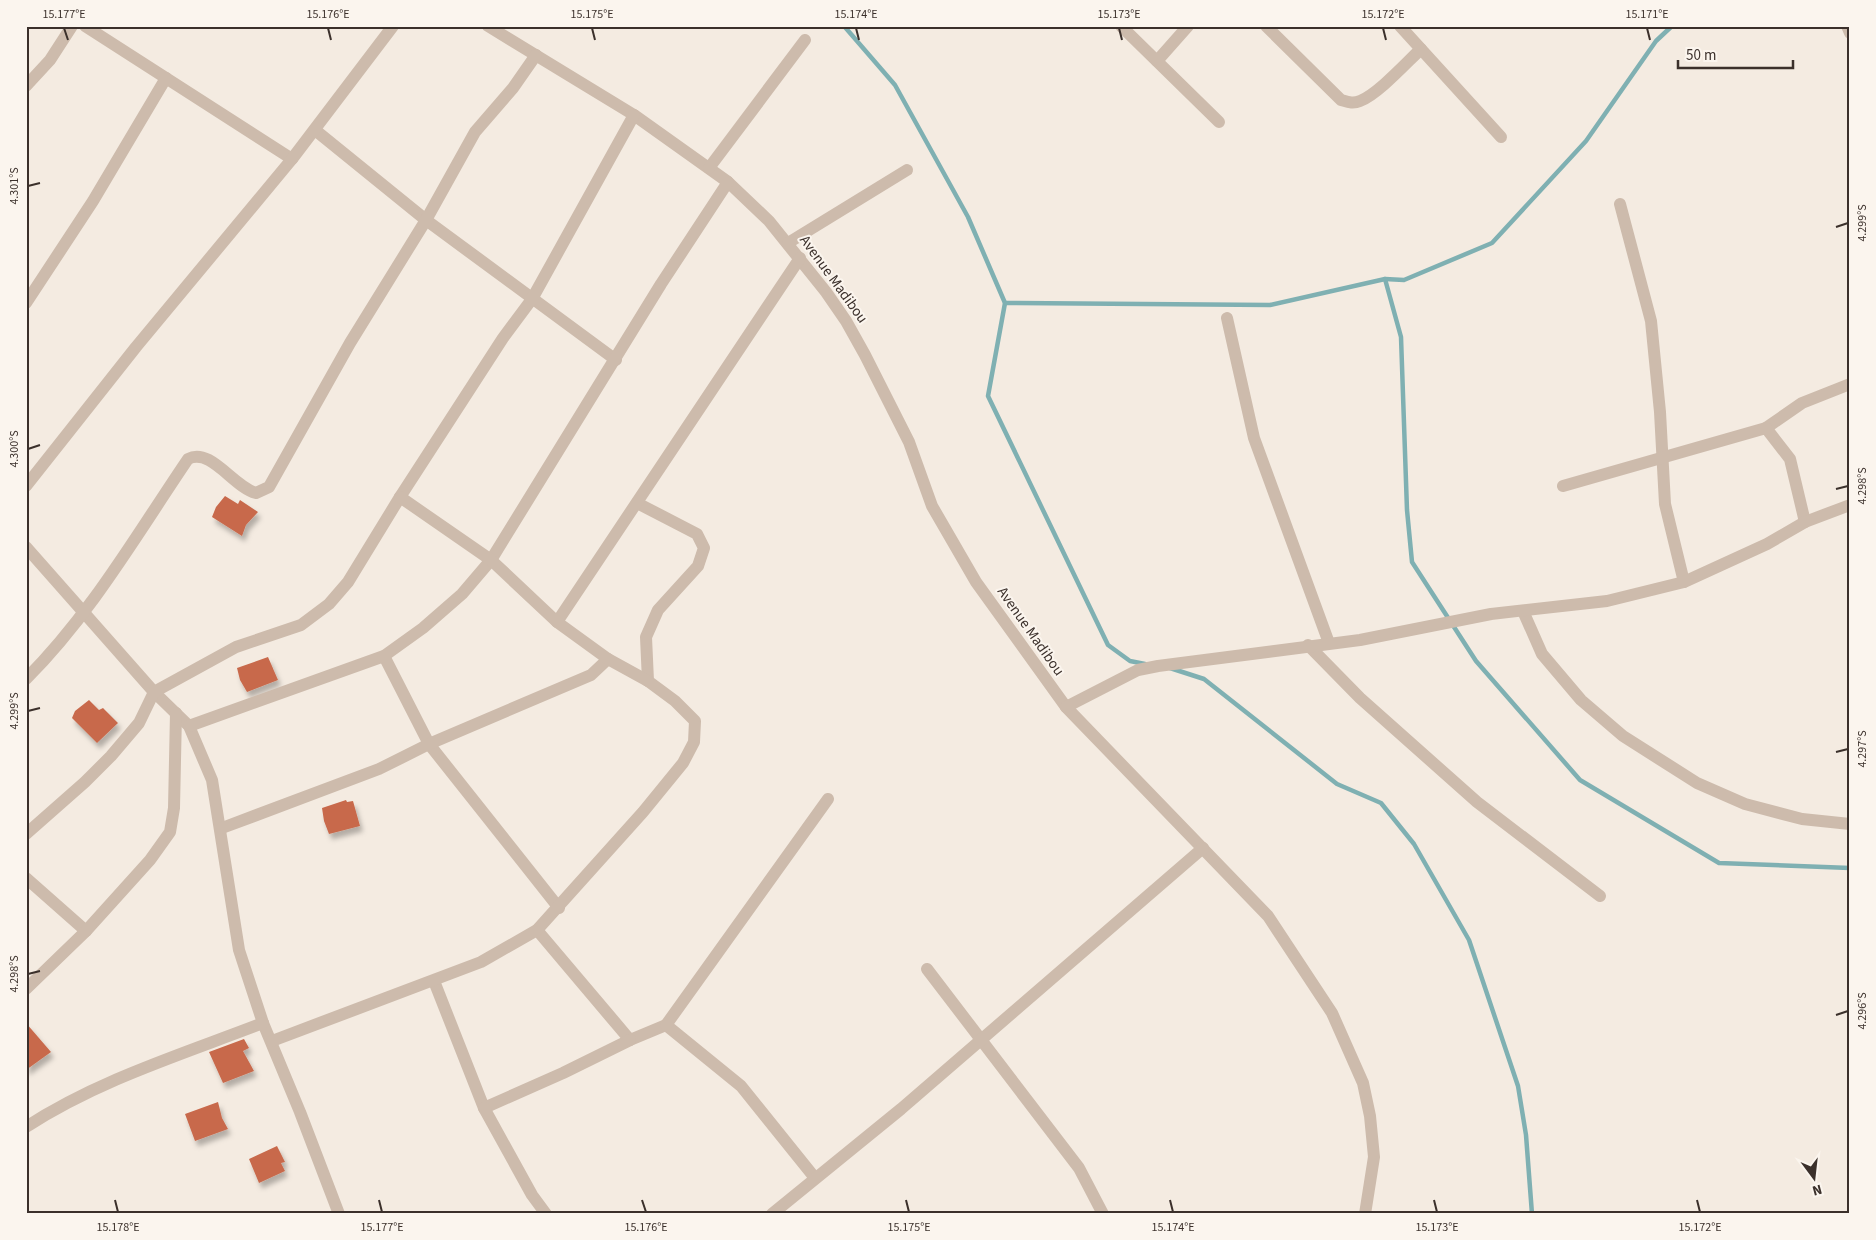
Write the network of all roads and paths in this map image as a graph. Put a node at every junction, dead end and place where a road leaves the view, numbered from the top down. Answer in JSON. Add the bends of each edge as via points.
{"nodes":[{"id":1,"x":72,"y":26,"type":"edge"},
{"id":2,"x":85,"y":26,"type":"edge"},
{"id":3,"x":393,"y":26,"type":"edge"},
{"id":4,"x":488,"y":26,"type":"edge"},
{"id":5,"x":1121,"y":26,"type":"edge"},
{"id":6,"x":1188,"y":26,"type":"edge"},
{"id":7,"x":1266,"y":26,"type":"edge"},
{"id":8,"x":1400,"y":26,"type":"edge"},
{"id":9,"x":1847,"y":26,"type":"edge"},
{"id":10,"x":1850,"y":33,"type":"edge"},
{"id":11,"x":805,"y":40,"type":"dead end"},
{"id":12,"x":1421,"y":49,"type":"junction"},
{"id":13,"x":536,"y":55,"type":"junction"},
{"id":14,"x":1157,"y":61,"type":"junction"},
{"id":15,"x":166,"y":78,"type":"junction"},
{"id":16,"x":26,"y":86,"type":"edge"},
{"id":17,"x":634,"y":115,"type":"junction"},
{"id":18,"x":1219,"y":122,"type":"dead end"},
{"id":19,"x":314,"y":130,"type":"junction"},
{"id":20,"x":1501,"y":137,"type":"dead end"},
{"id":21,"x":292,"y":159,"type":"junction"},
{"id":22,"x":709,"y":168,"type":"junction"},
{"id":23,"x":907,"y":170,"type":"dead end"},
{"id":24,"x":728,"y":182,"type":"junction"},
{"id":25,"x":1620,"y":204,"type":"dead end"},
{"id":26,"x":426,"y":220,"type":"junction"},
{"id":27,"x":788,"y":242,"type":"junction"},
{"id":28,"x":800,"y":258,"type":"junction"},
{"id":29,"x":532,"y":299,"type":"junction"},
{"id":30,"x":26,"y":303,"type":"edge"},
{"id":31,"x":1227,"y":318,"type":"dead end"},
{"id":32,"x":616,"y":360,"type":"junction"},
{"id":33,"x":1850,"y":384,"type":"edge"},
{"id":34,"x":1766,"y":428,"type":"junction"},
{"id":35,"x":1661,"y":460,"type":"junction"},
{"id":36,"x":26,"y":486,"type":"edge"},
{"id":37,"x":1563,"y":486,"type":"dead end"},
{"id":38,"x":400,"y":496,"type":"junction"},
{"id":39,"x":637,"y":503,"type":"junction"},
{"id":40,"x":1850,"y":505,"type":"edge"},
{"id":41,"x":1805,"y":522,"type":"junction"},
{"id":42,"x":26,"y":547,"type":"edge"},
{"id":43,"x":491,"y":560,"type":"junction"},
{"id":44,"x":1684,"y":582,"type":"junction"},
{"id":45,"x":1524,"y":611,"type":"junction"},
{"id":46,"x":83,"y":614,"type":"junction"},
{"id":47,"x":558,"y":622,"type":"junction"},
{"id":48,"x":1329,"y":643,"type":"junction"},
{"id":49,"x":1308,"y":645,"type":"junction"},
{"id":50,"x":384,"y":656,"type":"junction"},
{"id":51,"x":608,"y":659,"type":"junction"},
{"id":52,"x":26,"y":679,"type":"edge"},
{"id":53,"x":648,"y":681,"type":"junction"},
{"id":54,"x":154,"y":692,"type":"junction"},
{"id":55,"x":1066,"y":707,"type":"junction"},
{"id":56,"x":176,"y":713,"type":"junction"},
{"id":57,"x":189,"y":726,"type":"junction"},
{"id":58,"x":429,"y":744,"type":"junction"},
{"id":59,"x":828,"y":799,"type":"dead end"},
{"id":60,"x":1850,"y":824,"type":"edge"},
{"id":61,"x":222,"y":828,"type":"junction"},
{"id":62,"x":26,"y":834,"type":"edge"},
{"id":63,"x":1203,"y":848,"type":"junction"},
{"id":64,"x":26,"y":878,"type":"edge"},
{"id":65,"x":1600,"y":896,"type":"dead end"},
{"id":66,"x":559,"y":908,"type":"junction"},
{"id":67,"x":86,"y":930,"type":"junction"},
{"id":68,"x":537,"y":930,"type":"junction"},
{"id":69,"x":927,"y":969,"type":"dead end"},
{"id":70,"x":434,"y":982,"type":"junction"},
{"id":71,"x":26,"y":989,"type":"edge"},
{"id":72,"x":263,"y":1023,"type":"junction"},
{"id":73,"x":666,"y":1025,"type":"junction"},
{"id":74,"x":982,"y":1039,"type":"junction"},
{"id":75,"x":630,"y":1040,"type":"junction"},
{"id":76,"x":272,"y":1041,"type":"junction"},
{"id":77,"x":484,"y":1108,"type":"junction"},
{"id":78,"x":26,"y":1128,"type":"edge"},
{"id":79,"x":815,"y":1178,"type":"junction"},
{"id":80,"x":338,"y":1214,"type":"edge"},
{"id":81,"x":546,"y":1214,"type":"edge"},
{"id":82,"x":772,"y":1214,"type":"edge"},
{"id":83,"x":1103,"y":1214,"type":"edge"},
{"id":84,"x":1365,"y":1214,"type":"edge"}],
"edges":[{"from":1,"to":16,"type":"street","via":[[50,60]]},
{"from":2,"to":15,"type":"street"},
{"from":3,"to":19,"type":"street"},
{"from":4,"to":13,"type":"street","name":"Avenue Madibou"},
{"from":5,"to":14,"type":"street"},
{"from":6,"to":14,"type":"street"},
{"from":7,"to":12,"type":"street","via":[[1341,100],[1351,104],[1370,95]]},
{"from":8,"to":12,"type":"street"},
{"from":9,"to":10,"type":"street"},
{"from":11,"to":22,"type":"street"},
{"from":12,"to":20,"type":"street"},
{"from":13,"to":17,"type":"street","name":"Avenue Madibou"},
{"from":13,"to":26,"type":"street","via":[[475,132]]},
{"from":14,"to":18,"type":"street"},
{"from":15,"to":21,"type":"street"},
{"from":15,"to":30,"type":"street","via":[[93,202]]},
{"from":17,"to":22,"type":"street","name":"Avenue Madibou"},
{"from":17,"to":29,"type":"street"},
{"from":19,"to":21,"type":"street"},
{"from":19,"to":26,"type":"street"},
{"from":21,"to":36,"type":"street"},
{"from":22,"to":24,"type":"street","name":"Avenue Madibou"},
{"from":23,"to":27,"type":"street"},
{"from":24,"to":27,"type":"street","name":"Avenue Madibou"},
{"from":24,"to":32,"type":"street"},
{"from":25,"to":35,"type":"street","via":[[1651,321]]},
{"from":26,"to":29,"type":"street"},
{"from":26,"to":46,"type":"street","via":[[350,343],[269,487],[256,493],[246,491],[206,457],[196,455],[188,459]]},
{"from":27,"to":28,"type":"street","name":"Avenue Madibou"},
{"from":28,"to":39,"type":"street"},
{"from":28,"to":55,"type":"street","name":"Avenue Madibou","via":[[846,321],[909,442],[932,506],[976,582]]},
{"from":29,"to":32,"type":"street"},
{"from":29,"to":38,"type":"street"},
{"from":31,"to":48,"type":"street","via":[[1254,438]]},
{"from":32,"to":43,"type":"street"},
{"from":33,"to":34,"type":"street","via":[[1802,403]]},
{"from":34,"to":35,"type":"street"},
{"from":34,"to":41,"type":"street","via":[[1790,459]]},
{"from":35,"to":37,"type":"street"},
{"from":35,"to":44,"type":"street","via":[[1665,504]]},
{"from":38,"to":43,"type":"street"},
{"from":38,"to":54,"type":"street","via":[[348,582],[329,604],[301,624],[236,647]]},
{"from":39,"to":47,"type":"street"},
{"from":39,"to":53,"type":"street","via":[[697,534],[704,548],[698,566],[658,610],[646,637]]},
{"from":40,"to":41,"type":"street"},
{"from":41,"to":44,"type":"street","via":[[1767,544]]},
{"from":42,"to":46,"type":"street"},
{"from":43,"to":47,"type":"street"},
{"from":43,"to":50,"type":"street","via":[[462,594]]},
{"from":44,"to":45,"type":"street","via":[[1607,602]]},
{"from":45,"to":48,"type":"street"},
{"from":45,"to":60,"type":"street","via":[[1542,654],[1581,700],[1623,736],[1697,783],[1745,804],[1802,819]]},
{"from":46,"to":52,"type":"street"},
{"from":46,"to":54,"type":"street","via":[[113,643]]},
{"from":47,"to":51,"type":"street"},
{"from":48,"to":49,"type":"street"},
{"from":49,"to":55,"type":"street","via":[[1138,670]]},
{"from":49,"to":65,"type":"street","via":[[1360,698],[1477,802]]},
{"from":50,"to":57,"type":"street"},
{"from":50,"to":58,"type":"street"},
{"from":51,"to":53,"type":"street"},
{"from":51,"to":58,"type":"street","via":[[590,675]]},
{"from":53,"to":66,"type":"street","via":[[695,721],[694,742],[683,763]]},
{"from":54,"to":56,"type":"street"},
{"from":54,"to":62,"type":"street","via":[[138,723],[111,756]]},
{"from":55,"to":63,"type":"street","name":"Avenue Madibou"},
{"from":56,"to":57,"type":"street"},
{"from":56,"to":67,"type":"street","via":[[174,808],[170,832],[150,860]]},
{"from":57,"to":61,"type":"street","via":[[212,780]]},
{"from":58,"to":61,"type":"street","via":[[378,769]]},
{"from":58,"to":66,"type":"street"},
{"from":59,"to":73,"type":"street"},
{"from":61,"to":72,"type":"street","via":[[239,950]]},
{"from":63,"to":74,"type":"street"},
{"from":63,"to":84,"type":"street","name":"Avenue Madibou","via":[[1268,916],[1332,1013],[1352,1056],[1370,1116],[1374,1157]]},
{"from":64,"to":67,"type":"street"},
{"from":66,"to":68,"type":"street"},
{"from":67,"to":71,"type":"street"},
{"from":68,"to":70,"type":"street","via":[[482,962]]},
{"from":68,"to":75,"type":"street"},
{"from":69,"to":74,"type":"street"},
{"from":70,"to":76,"type":"street"},
{"from":70,"to":77,"type":"street"},
{"from":72,"to":76,"type":"street"},
{"from":72,"to":78,"type":"street","via":[[143,1069]]},
{"from":73,"to":75,"type":"street"},
{"from":73,"to":79,"type":"street","via":[[741,1086]]},
{"from":74,"to":79,"type":"street"},
{"from":74,"to":83,"type":"street","via":[[1079,1168]]},
{"from":75,"to":77,"type":"street"},
{"from":76,"to":80,"type":"street"},
{"from":77,"to":81,"type":"street"},
{"from":79,"to":82,"type":"street"}]}
